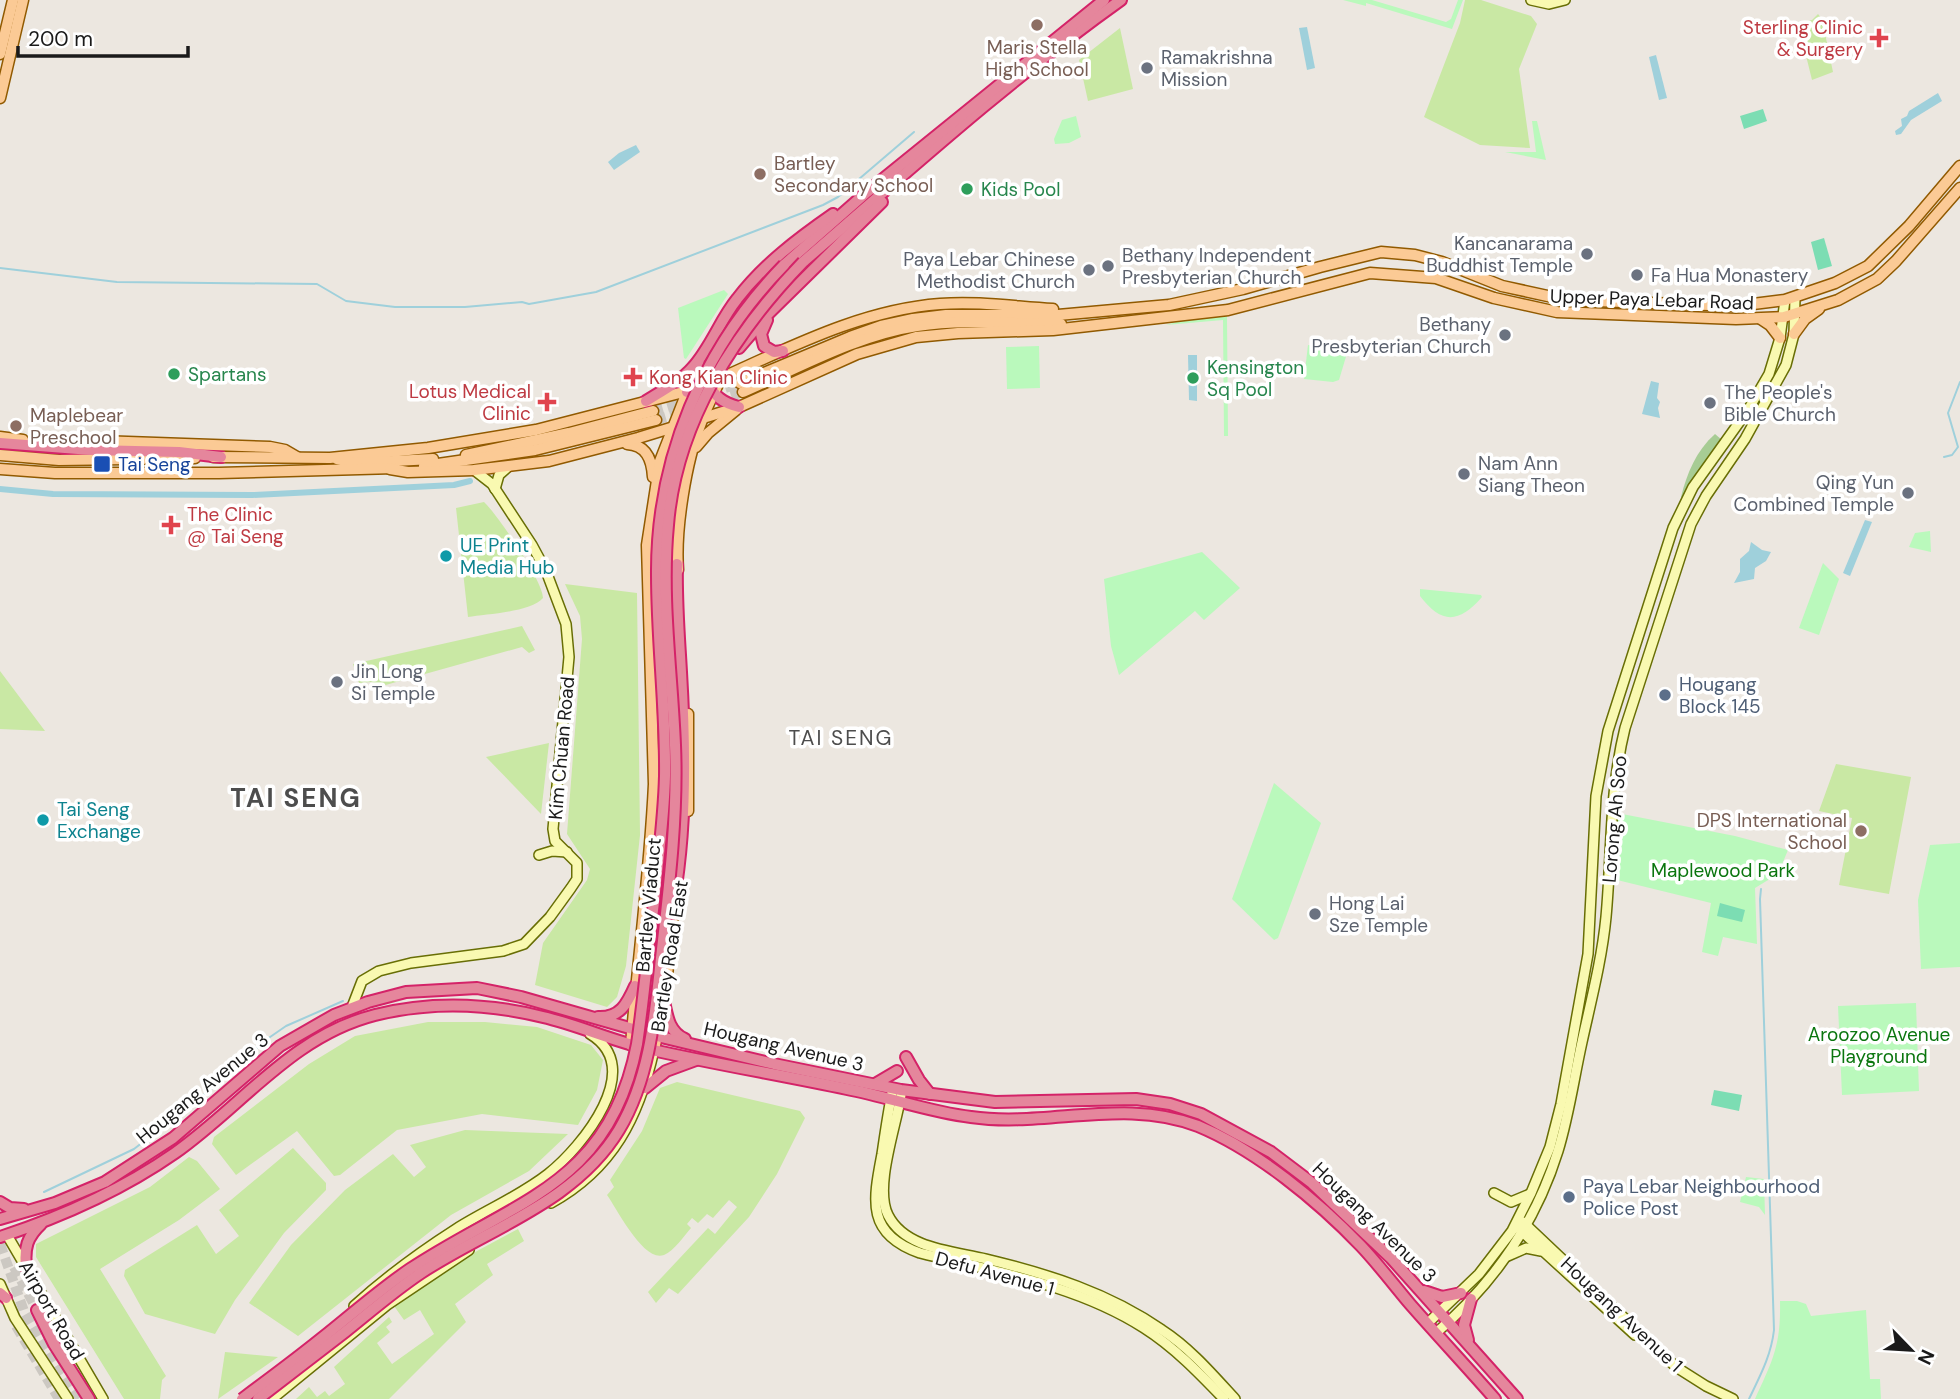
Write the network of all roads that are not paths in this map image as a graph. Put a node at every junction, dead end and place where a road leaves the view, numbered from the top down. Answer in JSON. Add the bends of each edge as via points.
{"nodes":[{"id":1,"x":13,"y":0,"type":"edge"},
{"id":2,"x":23,"y":0,"type":"edge"},
{"id":3,"x":1104,"y":0,"type":"edge"},
{"id":4,"x":1121,"y":0,"type":"edge"},
{"id":5,"x":1531,"y":0,"type":"edge"},
{"id":6,"x":1565,"y":0,"type":"edge"},
{"id":7,"x":0,"y":54,"type":"edge"},
{"id":8,"x":0,"y":98,"type":"edge"},
{"id":9,"x":1960,"y":166,"type":"edge"},
{"id":10,"x":906,"y":173,"type":"junction"},
{"id":11,"x":1960,"y":188,"type":"edge"},
{"id":12,"x":867,"y":192,"type":"junction"},
{"id":13,"x":1442,"y":262,"type":"junction"},
{"id":14,"x":1436,"y":278,"type":"junction"},
{"id":15,"x":1790,"y":299,"type":"junction"},
{"id":16,"x":1838,"y":300,"type":"junction"},
{"id":17,"x":773,"y":309,"type":"junction"},
{"id":18,"x":1096,"y":312,"type":"junction"},
{"id":19,"x":1789,"y":315,"type":"junction"},
{"id":20,"x":1760,"y":318,"type":"junction"},
{"id":21,"x":1128,"y":323,"type":"junction"},
{"id":22,"x":716,"y":331,"type":"junction"},
{"id":23,"x":1794,"y":334,"type":"junction"},
{"id":24,"x":1780,"y":338,"type":"junction"},
{"id":25,"x":706,"y":348,"type":"junction"},
{"id":26,"x":739,"y":349,"type":"junction"},
{"id":27,"x":783,"y":351,"type":"junction"},
{"id":28,"x":727,"y":375,"type":"junction"},
{"id":29,"x":711,"y":389,"type":"junction"},
{"id":30,"x":687,"y":392,"type":"junction"},
{"id":31,"x":646,"y":401,"type":"junction"},
{"id":32,"x":751,"y":402,"type":"junction"},
{"id":33,"x":739,"y":407,"type":"junction"},
{"id":34,"x":703,"y":416,"type":"junction"},
{"id":35,"x":671,"y":428,"type":"junction"},
{"id":36,"x":0,"y":437,"type":"edge"},
{"id":37,"x":0,"y":443,"type":"edge"},
{"id":38,"x":612,"y":445,"type":"junction"},
{"id":39,"x":0,"y":455,"type":"edge"},
{"id":40,"x":1747,"y":456,"type":"dead end"},
{"id":41,"x":221,"y":457,"type":"junction"},
{"id":42,"x":691,"y":457,"type":"junction"},
{"id":43,"x":1733,"y":457,"type":"junction"},
{"id":44,"x":297,"y":458,"type":"junction"},
{"id":45,"x":330,"y":458,"type":"junction"},
{"id":46,"x":509,"y":466,"type":"junction"},
{"id":47,"x":0,"y":469,"type":"edge"},
{"id":48,"x":390,"y":469,"type":"junction"},
{"id":49,"x":474,"y":470,"type":"junction"},
{"id":50,"x":495,"y":489,"type":"junction"},
{"id":51,"x":653,"y":498,"type":"junction"},
{"id":52,"x":677,"y":564,"type":"junction"},
{"id":53,"x":567,"y":852,"type":"junction"},
{"id":54,"x":540,"y":855,"type":"dead end"},
{"id":55,"x":662,"y":949,"type":"junction"},
{"id":56,"x":1585,"y":972,"type":"junction"},
{"id":57,"x":1597,"y":973,"type":"junction"},
{"id":58,"x":635,"y":986,"type":"junction"},
{"id":59,"x":358,"y":992,"type":"junction"},
{"id":60,"x":664,"y":1001,"type":"junction"},
{"id":61,"x":368,"y":1002,"type":"junction"},
{"id":62,"x":352,"y":1007,"type":"junction"},
{"id":63,"x":587,"y":1017,"type":"junction"},
{"id":64,"x":632,"y":1029,"type":"junction"},
{"id":65,"x":583,"y":1030,"type":"junction"},
{"id":66,"x":657,"y":1035,"type":"junction"},
{"id":67,"x":631,"y":1045,"type":"junction"},
{"id":68,"x":704,"y":1047,"type":"junction"},
{"id":69,"x":654,"y":1050,"type":"junction"},
{"id":70,"x":906,"y":1057,"type":"dead end"},
{"id":71,"x":699,"y":1060,"type":"junction"},
{"id":72,"x":897,"y":1071,"type":"dead end"},
{"id":73,"x":875,"y":1084,"type":"junction"},
{"id":74,"x":645,"y":1088,"type":"junction"},
{"id":75,"x":930,"y":1094,"type":"junction"},
{"id":76,"x":896,"y":1095,"type":"junction"},
{"id":77,"x":191,"y":1123,"type":"junction"},
{"id":78,"x":204,"y":1129,"type":"junction"},
{"id":79,"x":552,"y":1169,"type":"junction"},
{"id":80,"x":568,"y":1192,"type":"junction"},
{"id":81,"x":1494,"y":1193,"type":"dead end"},
{"id":82,"x":1531,"y":1194,"type":"junction"},
{"id":83,"x":0,"y":1202,"type":"edge"},
{"id":84,"x":27,"y":1210,"type":"junction"},
{"id":85,"x":0,"y":1221,"type":"edge"},
{"id":86,"x":43,"y":1222,"type":"junction"},
{"id":87,"x":1521,"y":1225,"type":"junction"},
{"id":88,"x":4,"y":1236,"type":"edge"},
{"id":89,"x":430,"y":1247,"type":"junction"},
{"id":90,"x":1544,"y":1251,"type":"junction"},
{"id":91,"x":1506,"y":1257,"type":"junction"},
{"id":92,"x":26,"y":1267,"type":"junction"},
{"id":93,"x":441,"y":1268,"type":"junction"},
{"id":94,"x":0,"y":1284,"type":"edge"},
{"id":95,"x":1421,"y":1290,"type":"junction"},
{"id":96,"x":1461,"y":1293,"type":"junction"},
{"id":97,"x":3,"y":1296,"type":"edge"},
{"id":98,"x":1471,"y":1299,"type":"junction"},
{"id":99,"x":37,"y":1310,"type":"tunnel mouth"},
{"id":100,"x":1440,"y":1312,"type":"junction"},
{"id":101,"x":1449,"y":1322,"type":"junction"},
{"id":102,"x":1428,"y":1323,"type":"junction"},
{"id":103,"x":1436,"y":1333,"type":"junction"},
{"id":104,"x":1469,"y":1345,"type":"junction"},
{"id":105,"x":290,"y":1357,"type":"junction"},
{"id":106,"x":301,"y":1375,"type":"junction"},
{"id":107,"x":68,"y":1399,"type":"edge"},
{"id":108,"x":89,"y":1399,"type":"edge"},
{"id":109,"x":103,"y":1399,"type":"edge"},
{"id":110,"x":234,"y":1399,"type":"edge"},
{"id":111,"x":242,"y":1399,"type":"edge"},
{"id":112,"x":258,"y":1399,"type":"edge"},
{"id":113,"x":272,"y":1399,"type":"edge"},
{"id":114,"x":1224,"y":1399,"type":"edge"},
{"id":115,"x":1235,"y":1399,"type":"edge"},
{"id":116,"x":1495,"y":1399,"type":"edge"},
{"id":117,"x":1517,"y":1399,"type":"edge"},
{"id":118,"x":1719,"y":1399,"type":"edge"},
{"id":119,"x":1733,"y":1399,"type":"edge"}],
"edges":[{"from":1,"to":7,"type":"main road"},
{"from":2,"to":8,"type":"main road"},
{"from":3,"to":12,"type":"highway"},
{"from":4,"to":10,"type":"highway"},
{"from":5,"to":6,"type":"main road","via":[[1549,4]]},
{"from":9,"to":15,"type":"main road","name":"Upper Paya Lebar Road","via":[[1868,266]]},
{"from":10,"to":17,"type":"highway"},
{"from":10,"to":55,"type":"highway","name":"Bartley Viaduct","bridge":true,"via":[[803,262],[756,313],[722,365],[690,432],[668,524],[666,576],[676,776]]},
{"from":11,"to":16,"type":"main road","name":"Upper Paya Lebar Road","via":[[1877,279]]},
{"from":12,"to":22,"type":"highway","via":[[762,269]]},
{"from":12,"to":111,"type":"highway","name":"Bartley Viaduct","bridge":true,"via":[[784,265],[740,315],[708,366],[684,419],[665,485],[657,563],[663,816],[637,1044],[617,1107],[588,1152],[555,1184],[411,1269]]},
{"from":13,"to":14,"type":"main road"},
{"from":13,"to":15,"type":"main road","name":"Upper Paya Lebar Road","via":[[1502,286],[1566,300],[1737,306]]},
{"from":13,"to":18,"type":"main road","name":"Upper Paya Lebar Road","via":[[1375,253],[1243,289]]},
{"from":14,"to":20,"type":"main road","name":"Upper Paya Lebar Road","via":[[1493,298],[1557,312]]},
{"from":14,"to":21,"type":"main road","name":"Upper Paya Lebar Road","via":[[1370,273],[1231,309]]},
{"from":15,"to":19,"type":"main road","name":"Lorong Ah Soo"},
{"from":16,"to":19,"type":"main road","name":"Upper Paya Lebar Road"},
{"from":16,"to":23,"type":"main road","via":[[1810,314]]},
{"from":17,"to":26,"type":"highway"},
{"from":17,"to":27,"type":"highway","via":[[763,326],[762,340],[768,350]]},
{"from":18,"to":21,"type":"main road","name":"Upper Paya Lebar Road","via":[[913,319],[850,337],[741,388],[852,345],[914,327]]},
{"from":18,"to":27,"type":"main road","name":"Upper Paya Lebar Road","via":[[971,303],[931,305],[878,314]]},
{"from":19,"to":20,"type":"main road","name":"Upper Paya Lebar Road"},
{"from":19,"to":23,"type":"main road","name":"Lorong Ah Soo"},
{"from":19,"to":24,"type":"main road","name":"Lorong Ah Soo"},
{"from":20,"to":24,"type":"main road"},
{"from":21,"to":32,"type":"main road","name":"Upper Paya Lebar Road","via":[[916,337],[857,354]]},
{"from":22,"to":25,"type":"highway"},
{"from":22,"to":26,"type":"highway","via":[[714,349],[725,355]]},
{"from":23,"to":43,"type":"main road","name":"Lorong Ah Soo","via":[[1781,376]]},
{"from":24,"to":56,"type":"main road","name":"Lorong Ah Soo","via":[[1769,374],[1693,487],[1673,528],[1616,706],[1598,778]]},
{"from":25,"to":29,"type":"highway"},
{"from":25,"to":30,"type":"highway"},
{"from":25,"to":31,"type":"highway","via":[[694,367]]},
{"from":26,"to":28,"type":"highway"},
{"from":27,"to":28,"type":"main road","name":"Upper Paya Lebar Road"},
{"from":28,"to":29,"type":"main road","name":"Bartley Road East"},
{"from":28,"to":32,"type":"main road","via":[[722,397]]},
{"from":29,"to":30,"type":"main road","name":"Upper Paya Lebar Road"},
{"from":29,"to":33,"type":"highway","via":[[727,404]]},
{"from":29,"to":34,"type":"main road","name":"Bartley Road East"},
{"from":30,"to":31,"type":"main road","name":"Upper Paya Lebar Road"},
{"from":30,"to":35,"type":"main road","name":"Bartley Road East"},
{"from":31,"to":45,"type":"main road","name":"Upper Paya Lebar Road","via":[[518,433]]},
{"from":32,"to":33,"type":"main road","name":"Upper Paya Lebar Road"},
{"from":33,"to":34,"type":"main road","name":"Upper Paya Lebar Road"},
{"from":33,"to":42,"type":"main road","via":[[699,442]]},
{"from":34,"to":35,"type":"main road","name":"Upper Paya Lebar Road"},
{"from":34,"to":42,"type":"main road","name":"Bartley Road East"},
{"from":35,"to":38,"type":"main road","name":"Upper Paya Lebar Road"},
{"from":35,"to":51,"type":"main road","name":"Bartley Road East"},
{"from":36,"to":44,"type":"main road","via":[[270,447]]},
{"from":37,"to":41,"type":"highway"},
{"from":38,"to":46,"type":"main road","name":"Upper Paya Lebar Road"},
{"from":38,"to":51,"type":"main road","via":[[637,445],[648,454]]},
{"from":39,"to":41,"type":"main road","name":"Upper Paya Lebar Road","via":[[59,460]]},
{"from":40,"to":43,"type":"main road"},
{"from":41,"to":44,"type":"main road","name":"Upper Paya Lebar Road"},
{"from":42,"to":52,"type":"main road","name":"Bartley Road East"},
{"from":43,"to":57,"type":"main road","name":"Lorong Ah Soo","via":[[1691,524],[1625,728],[1612,790],[1606,916]]},
{"from":44,"to":45,"type":"main road","name":"Upper Paya Lebar Road"},
{"from":45,"to":48,"type":"main road","name":"Upper Paya Lebar Road","via":[[355,463],[452,457],[655,415],[535,450]]},
{"from":46,"to":49,"type":"main road","name":"Upper Paya Lebar Road"},
{"from":46,"to":50,"type":"main road","via":[[499,475]]},
{"from":47,"to":48,"type":"main road","name":"Upper Paya Lebar Road","via":[[219,473]]},
{"from":48,"to":49,"type":"main road","name":"Upper Paya Lebar Road"},
{"from":49,"to":50,"type":"main road","name":"Kim Chuan Road"},
{"from":50,"to":53,"type":"main road","name":"Kim Chuan Road","via":[[539,556],[568,636],[554,829],[555,841]]},
{"from":51,"to":58,"type":"main road","name":"Bartley Road East","via":[[646,570],[653,809]]},
{"from":52,"to":55,"type":"highway","bridge":true,"via":[[683,816],[676,888]]},
{"from":52,"to":60,"type":"main road","name":"Bartley Road East","via":[[690,785]]},
{"from":53,"to":54,"type":"main road"},
{"from":53,"to":59,"type":"main road","name":"Kim Chuan Road","via":[[577,863],[576,879],[550,918],[524,944],[391,967],[370,975]]},
{"from":55,"to":112,"type":"highway","name":"Bartley Viaduct","bridge":true,"via":[[642,1079],[619,1130],[594,1163],[558,1195],[394,1292]]},
{"from":56,"to":57,"type":"main road","via":[[1590,980]]},
{"from":56,"to":82,"type":"main road","name":"Lorong Ah Soo","via":[[1558,1119]]},
{"from":57,"to":87,"type":"main road","name":"Lorong Ah Soo","via":[[1559,1149],[1541,1195]]},
{"from":58,"to":63,"type":"highway","via":[[617,1014]]},
{"from":58,"to":64,"type":"main road","name":"Bartley Road East"},
{"from":59,"to":61,"type":"main road"},
{"from":59,"to":62,"type":"main road","name":"Kim Chuan Road"},
{"from":60,"to":66,"type":"main road","name":"Bartley Road East"},
{"from":60,"to":68,"type":"highway","via":[[678,1036]]},
{"from":61,"to":62,"type":"highway","name":"Hougang Avenue 3"},
{"from":61,"to":63,"type":"highway","name":"Hougang Avenue 3","via":[[406,992],[477,988]]},
{"from":62,"to":77,"type":"highway","name":"Hougang Avenue 3","via":[[297,1035]]},
{"from":63,"to":64,"type":"highway","name":"Hougang Avenue 3"},
{"from":64,"to":66,"type":"highway","name":"Hougang Avenue 3"},
{"from":64,"to":67,"type":"main road","name":"Bartley Road East"},
{"from":65,"to":67,"type":"highway","name":"Hougang Avenue 3"},
{"from":65,"to":78,"type":"highway","name":"Hougang Avenue 3","via":[[547,1017],[474,1004],[385,1013],[313,1040]]},
{"from":65,"to":79,"type":"main road","via":[[608,1050],[614,1076],[596,1119]]},
{"from":66,"to":68,"type":"highway","name":"Hougang Avenue 3"},
{"from":66,"to":69,"type":"main road","name":"Bartley Road East"},
{"from":67,"to":69,"type":"highway","name":"Hougang Avenue 3"},
{"from":68,"to":73,"type":"highway","name":"Hougang Avenue 3"},
{"from":69,"to":71,"type":"highway","name":"Hougang Avenue 3"},
{"from":69,"to":74,"type":"main road","name":"Bartley Road East"},
{"from":70,"to":75,"type":"highway"},
{"from":71,"to":74,"type":"highway","via":[[666,1071]]},
{"from":71,"to":76,"type":"highway","name":"Hougang Avenue 3"},
{"from":72,"to":73,"type":"highway"},
{"from":73,"to":76,"type":"highway","name":"Hougang Avenue 3"},
{"from":74,"to":80,"type":"main road","name":"Bartley Road East","via":[[622,1137],[600,1166]]},
{"from":75,"to":76,"type":"highway","name":"Hougang Avenue 3"},
{"from":75,"to":95,"type":"highway","name":"Hougang Avenue 3","via":[[995,1102],[1136,1099],[1201,1114],[1301,1174]]},
{"from":76,"to":102,"type":"highway","name":"Hougang Avenue 3","via":[[972,1118],[1125,1112],[1197,1126],[1251,1156],[1306,1195],[1362,1247]]},
{"from":76,"to":114,"type":"main road","name":"Defu Avenue 1","via":[[874,1191],[878,1216],[888,1234],[920,1253],[1048,1285],[1119,1314],[1177,1352]]},
{"from":76,"to":115,"type":"main road","name":"Defu Avenue 1","via":[[884,1201],[902,1234],[924,1244],[1052,1276],[1123,1306],[1181,1344]]},
{"from":77,"to":78,"type":"highway"},
{"from":77,"to":84,"type":"highway","name":"Hougang Avenue 3","via":[[105,1182]]},
{"from":78,"to":86,"type":"highway","name":"Hougang Avenue 3","via":[[172,1155],[119,1186]]},
{"from":79,"to":80,"type":"main road"},
{"from":79,"to":89,"type":"main road"},
{"from":80,"to":93,"type":"main road","name":"Bartley Road East"},
{"from":81,"to":82,"type":"main road","via":[[1511,1202]]},
{"from":82,"to":87,"type":"main road","name":"Lorong Ah Soo"},
{"from":83,"to":84,"type":"highway"},
{"from":84,"to":85,"type":"highway","name":"Hougang Avenue 3"},
{"from":85,"to":88,"type":"main road","name":"Airport Road"},
{"from":86,"to":88,"type":"highway","name":"Hougang Avenue 3"},
{"from":86,"to":92,"type":"highway","via":[[27,1241]]},
{"from":87,"to":90,"type":"main road","name":"Hougang Avenue 1"},
{"from":87,"to":91,"type":"main road","name":"Lorong Ah Soo"},
{"from":87,"to":96,"type":"main road","name":"Lorong Ah Soo"},
{"from":87,"to":119,"type":"main road","name":"Hougang Avenue 1","via":[[1676,1367]]},
{"from":88,"to":92,"type":"main road","name":"Airport Road"},
{"from":89,"to":93,"type":"main road","via":[[427,1263]]},
{"from":89,"to":105,"type":"main road"},
{"from":90,"to":91,"type":"main road","via":[[1526,1248]]},
{"from":90,"to":118,"type":"main road","name":"Hougang Avenue 1","via":[[1673,1371]]},
{"from":91,"to":98,"type":"main road","name":"Lorong Ah Soo"},
{"from":92,"to":109,"type":"main road","name":"Airport Road"},
{"from":93,"to":106,"type":"main road","name":"Bartley Road East"},
{"from":94,"to":97,"type":"main road","name":"Airport Road"},
{"from":95,"to":96,"type":"highway","via":[[1442,1297]]},
{"from":95,"to":100,"type":"highway","name":"Hougang Avenue 3"},
{"from":96,"to":100,"type":"main road","name":"Lorong Ah Soo"},
{"from":97,"to":107,"type":"main road","name":"Airport Road"},
{"from":98,"to":101,"type":"main road","name":"Lorong Ah Soo"},
{"from":98,"to":104,"type":"highway","via":[[1464,1325]]},
{"from":99,"to":108,"type":"highway"},
{"from":100,"to":101,"type":"highway","name":"Hougang Avenue 3"},
{"from":100,"to":102,"type":"main road","name":"Lorong Ah Soo"},
{"from":101,"to":103,"type":"main road","name":"Lorong Ah Soo"},
{"from":101,"to":104,"type":"highway","name":"Hougang Avenue 3"},
{"from":102,"to":103,"type":"highway","name":"Hougang Avenue 3"},
{"from":103,"to":116,"type":"highway","name":"Hougang Avenue 3"},
{"from":104,"to":117,"type":"highway","name":"Hougang Avenue 3"},
{"from":105,"to":106,"type":"main road","via":[[301,1362]]},
{"from":105,"to":110,"type":"main road"},
{"from":106,"to":113,"type":"main road","name":"Bartley Road East"}]}
